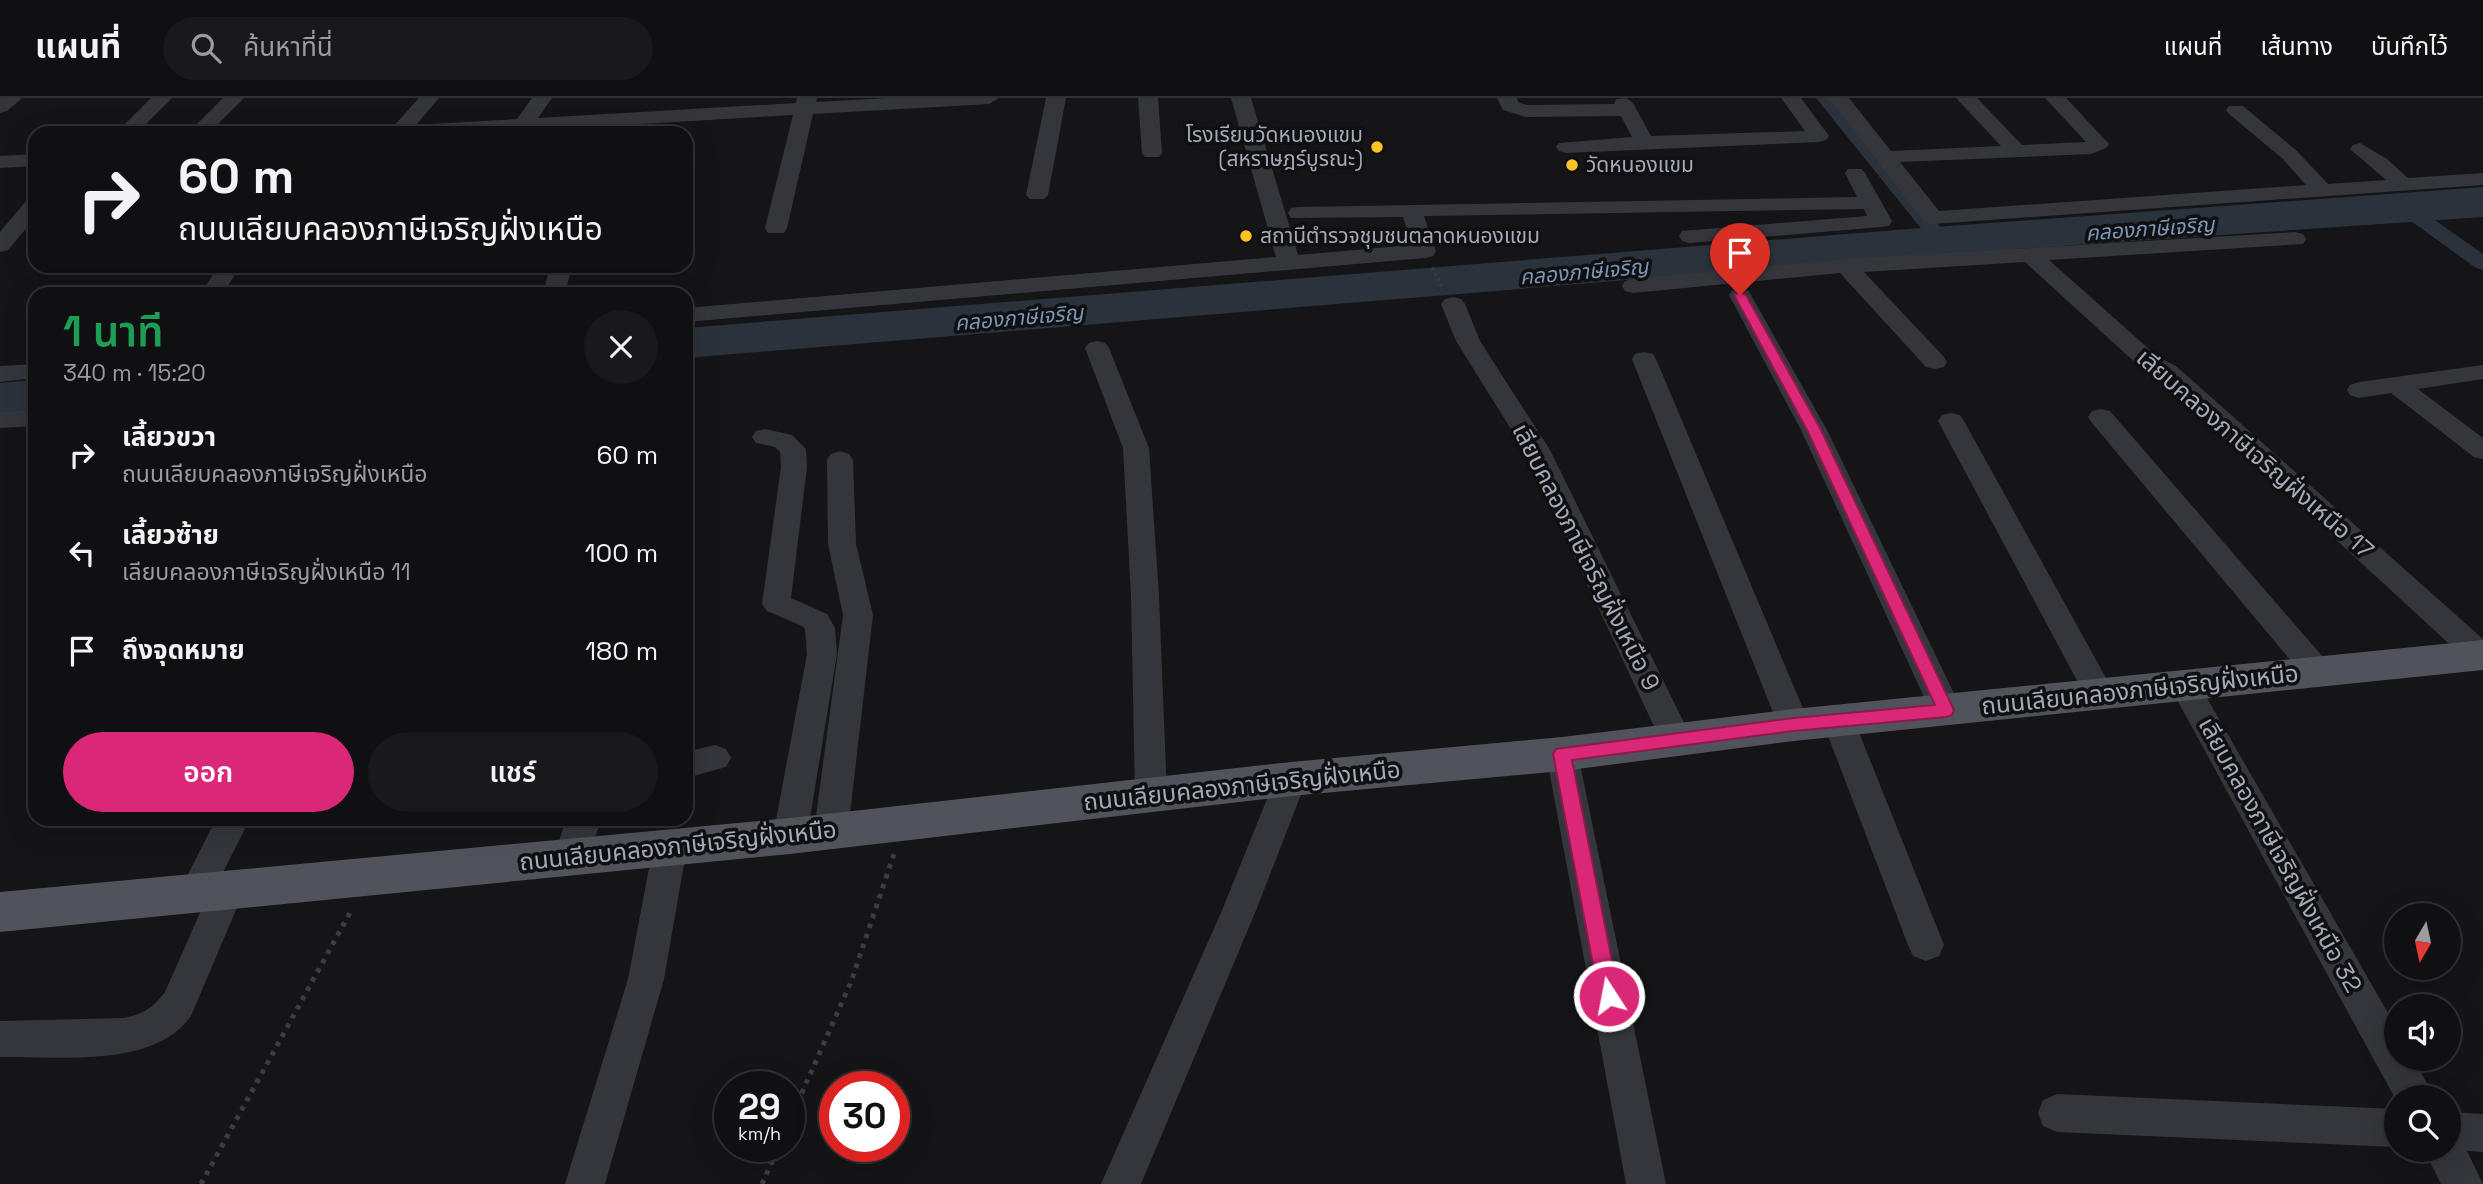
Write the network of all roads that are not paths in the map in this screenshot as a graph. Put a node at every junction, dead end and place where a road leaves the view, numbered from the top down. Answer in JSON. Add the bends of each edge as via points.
{"nodes":[{"id":1,"x":12,"y":98,"type":"edge"},
{"id":2,"x":162,"y":98,"type":"edge"},
{"id":3,"x":234,"y":98,"type":"edge"},
{"id":4,"x":429,"y":98,"type":"edge"},
{"id":5,"x":542,"y":98,"type":"edge"},
{"id":6,"x":690,"y":98,"type":"edge"},
{"id":7,"x":989,"y":98,"type":"edge"},
{"id":8,"x":1056,"y":98,"type":"edge"},
{"id":9,"x":1148,"y":98,"type":"edge"},
{"id":10,"x":1241,"y":98,"type":"edge"},
{"id":11,"x":1507,"y":98,"type":"edge"},
{"id":12,"x":1791,"y":98,"type":"edge"},
{"id":13,"x":1839,"y":98,"type":"edge"},
{"id":14,"x":1966,"y":98,"type":"edge"},
{"id":15,"x":2055,"y":98,"type":"edge"},
{"id":16,"x":954,"y":99,"type":"edge"},
{"id":17,"x":843,"y":103,"type":"edge"},
{"id":18,"x":805,"y":104,"type":"edge"},
{"id":19,"x":780,"y":105,"type":"edge"},
{"id":20,"x":0,"y":107,"type":"edge"},
{"id":21,"x":2236,"y":110,"type":"dead end"},
{"id":22,"x":683,"y":117,"type":"junction"},
{"id":23,"x":133,"y":126,"type":"edge"},
{"id":24,"x":205,"y":126,"type":"edge"},
{"id":25,"x":399,"y":126,"type":"edge"},
{"id":26,"x":517,"y":126,"type":"edge"},
{"id":27,"x":607,"y":126,"type":"edge"},
{"id":28,"x":1645,"y":142,"type":"junction"},
{"id":29,"x":1566,"y":146,"type":"dead end"},
{"id":30,"x":2360,"y":149,"type":"dead end"},
{"id":31,"x":2017,"y":151,"type":"junction"},
{"id":32,"x":1152,"y":153,"type":"dead end"},
{"id":33,"x":1885,"y":157,"type":"junction"},
{"id":34,"x":28,"y":160,"type":"edge"},
{"id":35,"x":0,"y":162,"type":"edge"},
{"id":36,"x":1855,"y":173,"type":"dead end"},
{"id":37,"x":2483,"y":179,"type":"edge"},
{"id":38,"x":2403,"y":185,"type":"junction"},
{"id":39,"x":2323,"y":191,"type":"junction"},
{"id":40,"x":1037,"y":195,"type":"dead end"},
{"id":41,"x":1871,"y":203,"type":"junction"},
{"id":42,"x":1411,"y":209,"type":"junction"},
{"id":43,"x":28,"y":213,"type":"edge"},
{"id":44,"x":1299,"y":213,"type":"dead end"},
{"id":45,"x":776,"y":228,"type":"dead end"},
{"id":46,"x":1690,"y":236,"type":"dead end"},
{"id":47,"x":2295,"y":239,"type":"dead end"},
{"id":48,"x":0,"y":245,"type":"edge"},
{"id":49,"x":2029,"y":254,"type":"junction"},
{"id":50,"x":1289,"y":262,"type":"junction"},
{"id":51,"x":1846,"y":266,"type":"junction"},
{"id":52,"x":1633,"y":286,"type":"dead end"},
{"id":53,"x":1740,"y":295,"type":"dead end"},
{"id":54,"x":1452,"y":304,"type":"road end"},
{"id":55,"x":693,"y":314,"type":"edge"},
{"id":56,"x":1097,"y":348,"type":"dead end"},
{"id":57,"x":1644,"y":359,"type":"dead end"},
{"id":58,"x":1934,"y":362,"type":"dead end"},
{"id":59,"x":28,"y":372,"type":"edge"},
{"id":60,"x":2483,"y":372,"type":"edge"},
{"id":61,"x":0,"y":374,"type":"edge"},
{"id":62,"x":2395,"y":384,"type":"junction"},
{"id":63,"x":2360,"y":390,"type":"dead end"},
{"id":64,"x":28,"y":416,"type":"edge"},
{"id":65,"x":2101,"y":417,"type":"dead end"},
{"id":66,"x":0,"y":420,"type":"edge"},
{"id":67,"x":1951,"y":421,"type":"dead end"},
{"id":68,"x":765,"y":438,"type":"dead end"},
{"id":69,"x":2483,"y":452,"type":"edge"},
{"id":70,"x":840,"y":460,"type":"dead end"},
{"id":71,"x":2482,"y":655,"type":"edge"},
{"id":72,"x":2318,"y":672,"type":"junction"},
{"id":73,"x":2185,"y":687,"type":"junction"},
{"id":74,"x":2100,"y":695,"type":"junction"},
{"id":75,"x":1946,"y":710,"type":"junction"},
{"id":76,"x":1838,"y":720,"type":"junction"},
{"id":77,"x":1794,"y":725,"type":"junction"},
{"id":78,"x":1676,"y":739,"type":"junction"},
{"id":79,"x":1562,"y":754,"type":"junction"},
{"id":80,"x":1291,"y":779,"type":"junction"},
{"id":81,"x":1151,"y":795,"type":"junction"},
{"id":82,"x":231,"y":826,"type":"edge"},
{"id":83,"x":831,"y":831,"type":"junction"},
{"id":84,"x":790,"y":836,"type":"junction"},
{"id":85,"x":578,"y":838,"type":"edge"},
{"id":86,"x":670,"y":847,"type":"junction"},
{"id":87,"x":211,"y":892,"type":"junction"},
{"id":88,"x":0,"y":912,"type":"edge"},
{"id":89,"x":1926,"y":944,"type":"dead end"},
{"id":90,"x":0,"y":1039,"type":"edge"},
{"id":91,"x":2408,"y":1085,"type":"edge"},
{"id":92,"x":2057,"y":1113,"type":"dead end"},
{"id":93,"x":2384,"y":1127,"type":"edge"},
{"id":94,"x":2461,"y":1132,"type":"edge"},
{"id":95,"x":2483,"y":1133,"type":"edge"},
{"id":96,"x":2451,"y":1162,"type":"edge"},
{"id":97,"x":585,"y":1184,"type":"edge"},
{"id":98,"x":1121,"y":1184,"type":"edge"},
{"id":99,"x":1646,"y":1184,"type":"edge"},
{"id":100,"x":2463,"y":1184,"type":"edge"}],
"edges":[{"from":1,"to":20,"type":"street"},
{"from":2,"to":23,"type":"street"},
{"from":3,"to":24,"type":"street"},
{"from":4,"to":25,"type":"street"},
{"from":5,"to":26,"type":"street"},
{"from":6,"to":22,"type":"street"},
{"from":7,"to":16,"type":"street"},
{"from":8,"to":40,"type":"street"},
{"from":9,"to":32,"type":"street"},
{"from":10,"to":50,"type":"street"},
{"from":11,"to":28,"type":"street","via":[[1510,106],[1525,111],[1625,106]]},
{"from":12,"to":28,"type":"street","via":[[1819,136]]},
{"from":13,"to":33,"type":"street"},
{"from":14,"to":31,"type":"street"},
{"from":15,"to":31,"type":"street","via":[[2099,144]]},
{"from":16,"to":17,"type":"street"},
{"from":17,"to":18,"type":"street"},
{"from":18,"to":19,"type":"street"},
{"from":18,"to":45,"type":"street"},
{"from":19,"to":22,"type":"street"},
{"from":21,"to":39,"type":"street","via":[[2290,155]]},
{"from":22,"to":27,"type":"street"},
{"from":28,"to":29,"type":"street"},
{"from":30,"to":38,"type":"street"},
{"from":31,"to":33,"type":"street"},
{"from":33,"to":39,"type":"street","via":[[1933,218]]},
{"from":34,"to":35,"type":"street"},
{"from":36,"to":41,"type":"street"},
{"from":37,"to":38,"type":"street"},
{"from":38,"to":39,"type":"street"},
{"from":41,"to":42,"type":"street"},
{"from":41,"to":46,"type":"street","via":[[1881,221]]},
{"from":42,"to":44,"type":"street"},
{"from":42,"to":50,"type":"street","via":[[1425,251]]},
{"from":43,"to":48,"type":"street"},
{"from":47,"to":49,"type":"street"},
{"from":49,"to":51,"type":"street"},
{"from":49,"to":71,"type":"street","name":"เลียบคลองภาษีเจริญฝั่งเหนือ 17","via":[[2149,362],[2167,371]]},
{"from":50,"to":55,"type":"street"},
{"from":51,"to":52,"type":"street"},
{"from":51,"to":58,"type":"street"},
{"from":53,"to":75,"type":"street","via":[[1814,430]]},
{"from":54,"to":78,"type":"street","name":"เลียบคลองภาษีเจริญฝั่งเหนือ 9","via":[[1468,341],[1537,450]]},
{"from":56,"to":81,"type":"street","via":[[1136,448]]},
{"from":57,"to":77,"type":"street"},
{"from":59,"to":61,"type":"street"},
{"from":60,"to":62,"type":"street"},
{"from":62,"to":63,"type":"street"},
{"from":62,"to":69,"type":"street"},
{"from":64,"to":66,"type":"street"},
{"from":65,"to":72,"type":"street"},
{"from":67,"to":74,"type":"street"},
{"from":68,"to":84,"type":"street","via":[[783,441],[793,449],[777,604],[819,622],[823,631]]},
{"from":70,"to":83,"type":"street","via":[[842,544],[858,615]]},
{"from":71,"to":72,"type":"main road","name":"ถนนเลียบคลองภาษีเจริญฝั่งเหนือ"},
{"from":72,"to":73,"type":"main road","name":"ถนนเลียบคลองภาษีเจริญฝั่งเหนือ"},
{"from":73,"to":74,"type":"main road","name":"ถนนเลียบคลองภาษีเจริญฝั่งเหนือ"},
{"from":73,"to":91,"type":"street","name":"เลียบคลองภาษีเจริญฝั่งเหนือ 32"},
{"from":74,"to":75,"type":"main road","name":"ถนนเลียบคลองภาษีเจริญฝั่งเหนือ"},
{"from":75,"to":76,"type":"main road","name":"ถนนเลียบคลองภาษีเจริญฝั่งเหนือ"},
{"from":76,"to":77,"type":"main road","name":"ถนนเลียบคลองภาษีเจริญฝั่งเหนือ"},
{"from":76,"to":89,"type":"street"},
{"from":77,"to":78,"type":"main road","name":"ถนนเลียบคลองภาษีเจริญฝั่งเหนือ"},
{"from":78,"to":79,"type":"main road","name":"ถนนเลียบคลองภาษีเจริญฝั่งเหนือ"},
{"from":79,"to":80,"type":"main road","name":"ถนนเลียบคลองภาษีเจริญฝั่งเหนือ"},
{"from":79,"to":99,"type":"street"},
{"from":80,"to":81,"type":"main road","name":"ถนนเลียบคลองภาษีเจริญฝั่งเหนือ"},
{"from":80,"to":98,"type":"street"},
{"from":81,"to":83,"type":"main road","name":"ถนนเลียบคลองภาษีเจริญฝั่งเหนือ"},
{"from":82,"to":87,"type":"street"},
{"from":83,"to":84,"type":"main road","name":"ถนนเลียบคลองภาษีเจริญฝั่งเหนือ"},
{"from":84,"to":86,"type":"main road","name":"ถนนเลียบคลองภาษีเจริญฝั่งเหนือ"},
{"from":85,"to":86,"type":"main road","name":"ถนนเลียบคลองภาษีเจริญฝั่งเหนือ"},
{"from":85,"to":87,"type":"main road","name":"ถนนเลียบคลองภาษีเจริญฝั่งเหนือ","via":[[370,877]]},
{"from":86,"to":97,"type":"street","via":[[646,979]]},
{"from":87,"to":88,"type":"main road","name":"ถนนเลียบคลองภาษีเจริญฝั่งเหนือ"},
{"from":87,"to":90,"type":"street","via":[[178,1004],[155,1027],[123,1036]]},
{"from":92,"to":93,"type":"street"},
{"from":94,"to":95,"type":"street"},
{"from":96,"to":100,"type":"street"}]}
